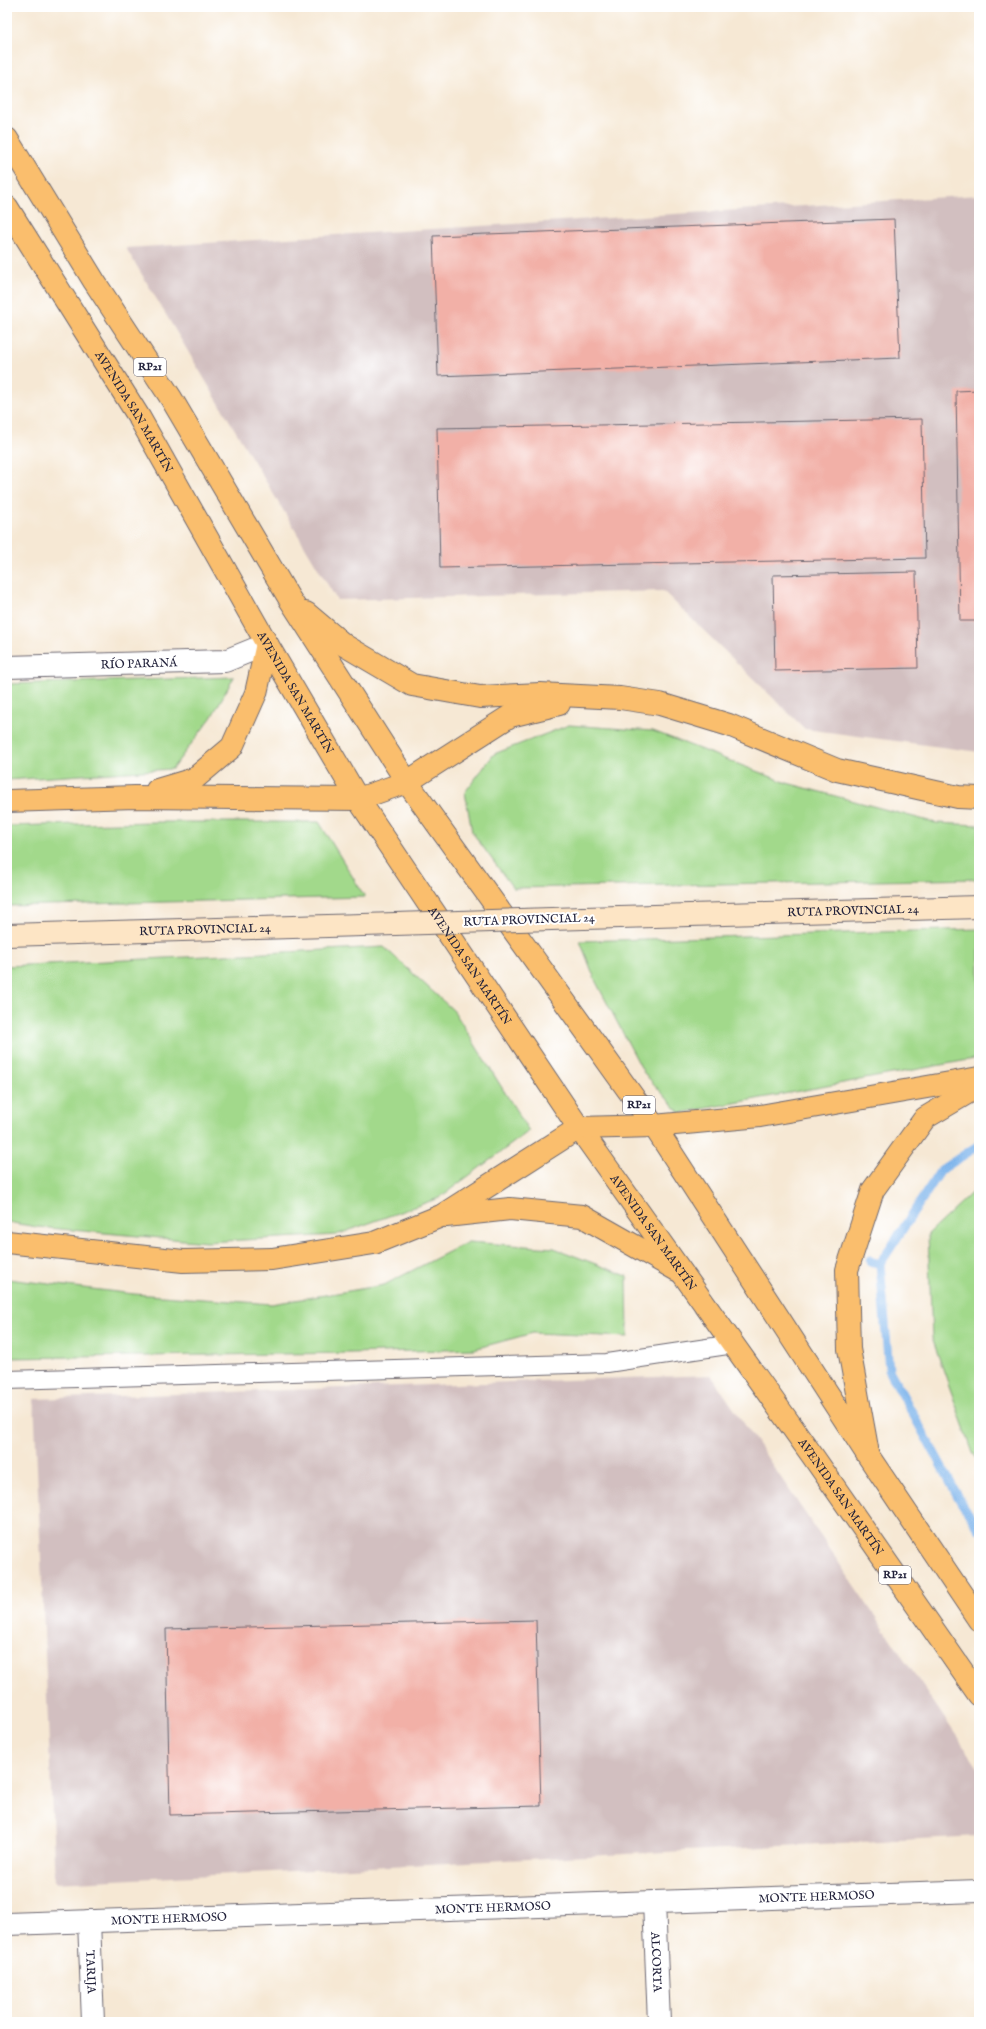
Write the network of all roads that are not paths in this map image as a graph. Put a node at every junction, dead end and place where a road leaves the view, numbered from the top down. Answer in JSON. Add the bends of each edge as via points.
{"nodes":[{"id":1,"x":7,"y":139,"type":"edge"},
{"id":2,"x":7,"y":207,"type":"edge"},
{"id":3,"x":289,"y":598,"type":"junction"},
{"id":4,"x":267,"y":644,"type":"junction"},
{"id":5,"x":7,"y":668,"type":"edge"},
{"id":6,"x":620,"y":698,"type":"junction"},
{"id":7,"x":407,"y":782,"type":"junction"},
{"id":8,"x":135,"y":797,"type":"junction"},
{"id":9,"x":979,"y":798,"type":"edge"},
{"id":10,"x":358,"y":799,"type":"junction"},
{"id":11,"x":7,"y":801,"type":"edge"},
{"id":12,"x":979,"y":907,"type":"edge"},
{"id":13,"x":7,"y":935,"type":"edge"},
{"id":14,"x":979,"y":1078,"type":"edge"},
{"id":15,"x":979,"y":1086,"type":"edge"},
{"id":16,"x":654,"y":1126,"type":"junction"},
{"id":17,"x":579,"y":1128,"type":"junction"},
{"id":18,"x":441,"y":1216,"type":"junction"},
{"id":19,"x":7,"y":1242,"type":"edge"},
{"id":20,"x":684,"y":1274,"type":"junction"},
{"id":21,"x":734,"y":1344,"type":"junction"},
{"id":22,"x":7,"y":1380,"type":"edge"},
{"id":23,"x":869,"y":1457,"type":"junction"},
{"id":24,"x":979,"y":1620,"type":"edge"},
{"id":25,"x":979,"y":1695,"type":"edge"},
{"id":26,"x":979,"y":1891,"type":"edge"},
{"id":27,"x":654,"y":1902,"type":"junction"},
{"id":28,"x":89,"y":1921,"type":"junction"},
{"id":29,"x":7,"y":1924,"type":"edge"},
{"id":30,"x":93,"y":2022,"type":"edge"},
{"id":31,"x":659,"y":2022,"type":"edge"}],
"edges":[{"from":1,"to":3,"type":"main road","number":"RP21","via":[[94,281],[171,398]]},
{"from":2,"to":4,"type":"main road","name":"AVENIDA SAN MARTÍN","number":"RP21","via":[[138,417]]},
{"from":3,"to":6,"type":"main road","via":[[344,645],[412,685],[480,697],[540,694]]},
{"from":3,"to":7,"type":"main road","number":"RP21"},
{"from":4,"to":5,"type":"street","name":"RÍO PARANÁ","via":[[225,661]]},
{"from":4,"to":8,"type":"main road","via":[[256,693],[232,746],[194,779]]},
{"from":4,"to":10,"type":"main road","name":"AVENIDA SAN MARTÍN","number":"RP21"},
{"from":6,"to":7,"type":"main road","via":[[550,705],[510,716]]},
{"from":6,"to":9,"type":"main road","via":[[660,704],[728,725],[837,770],[958,797]]},
{"from":7,"to":10,"type":"main road"},
{"from":7,"to":16,"type":"main road","number":"RP21"},
{"from":8,"to":10,"type":"main road"},
{"from":8,"to":11,"type":"main road"},
{"from":10,"to":17,"type":"main road","name":"AVENIDA SAN MARTÍN","number":"RP21"},
{"from":12,"to":13,"type":"main road","name":"RUTA PROVINCIAL 24","bridge":true},
{"from":14,"to":16,"type":"main road","via":[[760,1116]]},
{"from":15,"to":23,"type":"main road","via":[[925,1118],[874,1190],[847,1270],[849,1349]]},
{"from":16,"to":17,"type":"main road"},
{"from":16,"to":23,"type":"main road","number":"RP21"},
{"from":17,"to":18,"type":"main road"},
{"from":17,"to":20,"type":"main road","name":"AVENIDA SAN MARTÍN","number":"RP21"},
{"from":18,"to":19,"type":"main road","via":[[374,1243],[272,1259],[183,1261]]},
{"from":18,"to":20,"type":"main road","via":[[510,1209],[582,1216]]},
{"from":20,"to":21,"type":"main road","name":"AVENIDA SAN MARTÍN","number":"RP21"},
{"from":21,"to":22,"type":"lane","via":[[607,1363]]},
{"from":21,"to":25,"type":"main road","name":"AVENIDA SAN MARTÍN","number":"RP21"},
{"from":23,"to":24,"type":"main road","number":"RP21"},
{"from":26,"to":27,"type":"street","name":"MONTE HERMOSO"},
{"from":27,"to":28,"type":"street","name":"MONTE HERMOSO"},
{"from":27,"to":31,"type":"street","name":"ALCORTA"},
{"from":28,"to":29,"type":"street","name":"MONTE HERMOSO"},
{"from":28,"to":30,"type":"street","name":"TARIJA"}]}
